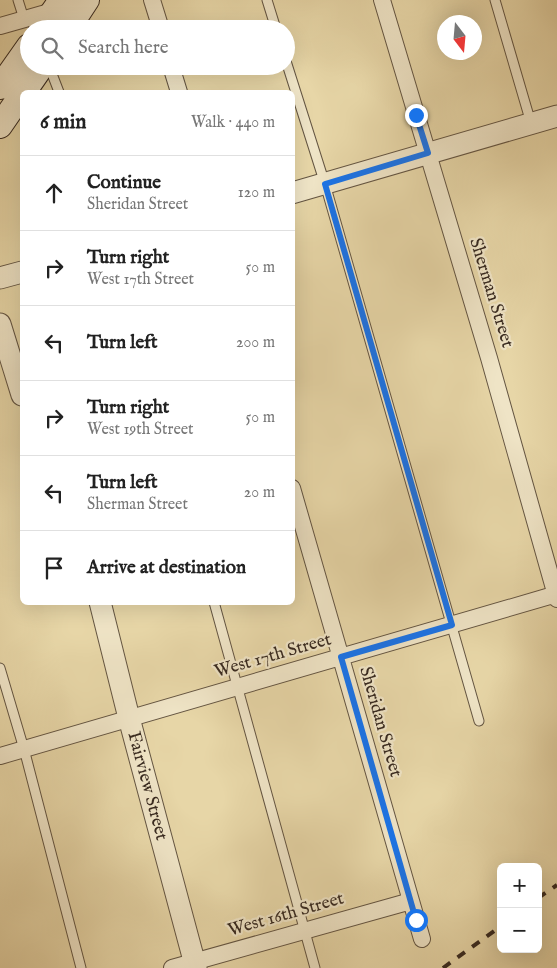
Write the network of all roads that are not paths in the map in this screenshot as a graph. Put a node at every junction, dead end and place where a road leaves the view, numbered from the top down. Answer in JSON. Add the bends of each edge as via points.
{"nodes":[{"id":1,"x":18,"y":0,"type":"edge"},
{"id":2,"x":87,"y":0,"type":"edge"},
{"id":3,"x":152,"y":0,"type":"edge"},
{"id":4,"x":267,"y":0,"type":"edge"},
{"id":5,"x":382,"y":0,"type":"edge"},
{"id":6,"x":495,"y":0,"type":"edge"},
{"id":7,"x":49,"y":18,"type":"edge"},
{"id":8,"x":158,"y":20,"type":"edge"},
{"id":9,"x":273,"y":20,"type":"edge"},
{"id":10,"x":20,"y":23,"type":"edge"},
{"id":11,"x":0,"y":26,"type":"edge"},
{"id":12,"x":20,"y":59,"type":"edge"},
{"id":13,"x":36,"y":75,"type":"edge"},
{"id":14,"x":52,"y":75,"type":"edge"},
{"id":15,"x":174,"y":75,"type":"edge"},
{"id":16,"x":290,"y":75,"type":"edge"},
{"id":17,"x":0,"y":87,"type":"edge"},
{"id":18,"x":25,"y":90,"type":"edge"},
{"id":19,"x":58,"y":90,"type":"edge"},
{"id":20,"x":178,"y":90,"type":"edge"},
{"id":21,"x":20,"y":97,"type":"edge"},
{"id":22,"x":557,"y":116,"type":"edge"},
{"id":23,"x":531,"y":123,"type":"junction"},
{"id":24,"x":0,"y":126,"type":"edge"},
{"id":25,"x":428,"y":153,"type":"junction"},
{"id":26,"x":325,"y":184,"type":"junction"},
{"id":27,"x":295,"y":192,"type":"edge"},
{"id":28,"x":20,"y":273,"type":"edge"},
{"id":29,"x":0,"y":278,"type":"edge"},
{"id":30,"x":0,"y":324,"type":"edge"},
{"id":31,"x":20,"y":389,"type":"edge"},
{"id":32,"x":295,"y":498,"type":"edge"},
{"id":33,"x":557,"y":596,"type":"edge"},
{"id":34,"x":101,"y":605,"type":"edge"},
{"id":35,"x":215,"y":605,"type":"edge"},
{"id":36,"x":452,"y":625,"type":"junction"},
{"id":37,"x":341,"y":657,"type":"junction"},
{"id":38,"x":0,"y":668,"type":"edge"},
{"id":39,"x":237,"y":687,"type":"junction"},
{"id":40,"x":129,"y":718,"type":"junction"},
{"id":41,"x":479,"y":721,"type":"dead end"},
{"id":42,"x":24,"y":749,"type":"junction"},
{"id":43,"x":0,"y":756,"type":"edge"},
{"id":44,"x":411,"y":901,"type":"junction"},
{"id":45,"x":305,"y":931,"type":"junction"},
{"id":46,"x":422,"y":939,"type":"dead end"},
{"id":47,"x":196,"y":965,"type":"edge"},
{"id":48,"x":81,"y":968,"type":"edge"},
{"id":49,"x":172,"y":968,"type":"edge"},
{"id":50,"x":315,"y":968,"type":"edge"}],
"edges":[{"from":1,"to":7,"type":"lane"},
{"from":2,"to":7,"type":"main road"},
{"from":3,"to":8,"type":"street"},
{"from":4,"to":9,"type":"lane"},
{"from":5,"to":25,"type":"street","name":"Sherman Street"},
{"from":6,"to":23,"type":"lane"},
{"from":10,"to":11,"type":"street"},
{"from":12,"to":17,"type":"main road"},
{"from":13,"to":18,"type":"main road"},
{"from":14,"to":19,"type":"lane"},
{"from":15,"to":20,"type":"street"},
{"from":16,"to":26,"type":"lane"},
{"from":21,"to":24,"type":"main road"},
{"from":22,"to":23,"type":"street"},
{"from":23,"to":25,"type":"street"},
{"from":25,"to":26,"type":"street"},
{"from":25,"to":33,"type":"street","name":"Sherman Street"},
{"from":26,"to":27,"type":"street"},
{"from":26,"to":36,"type":"lane"},
{"from":28,"to":29,"type":"street"},
{"from":30,"to":31,"type":"street"},
{"from":32,"to":37,"type":"street","name":"Sheridan Street"},
{"from":33,"to":36,"type":"street","name":"West 17th Street"},
{"from":34,"to":40,"type":"street","name":"Fairview Street"},
{"from":35,"to":39,"type":"lane"},
{"from":36,"to":37,"type":"street","name":"West 17th Street"},
{"from":36,"to":41,"type":"lane"},
{"from":37,"to":39,"type":"street","name":"West 17th Street"},
{"from":37,"to":44,"type":"street","name":"Sheridan Street"},
{"from":38,"to":42,"type":"lane"},
{"from":39,"to":40,"type":"street","name":"West 17th Street"},
{"from":39,"to":45,"type":"lane"},
{"from":40,"to":42,"type":"street","name":"West 17th Street"},
{"from":40,"to":47,"type":"street","name":"Fairview Street"},
{"from":42,"to":43,"type":"street","name":"West 17th Street"},
{"from":42,"to":48,"type":"lane"},
{"from":44,"to":45,"type":"street","name":"West 16th Street"},
{"from":44,"to":46,"type":"street","name":"Sheridan Street"},
{"from":45,"to":47,"type":"street","name":"West 16th Street"},
{"from":45,"to":50,"type":"lane"},
{"from":47,"to":49,"type":"street","name":"West 16th Street"}]}
